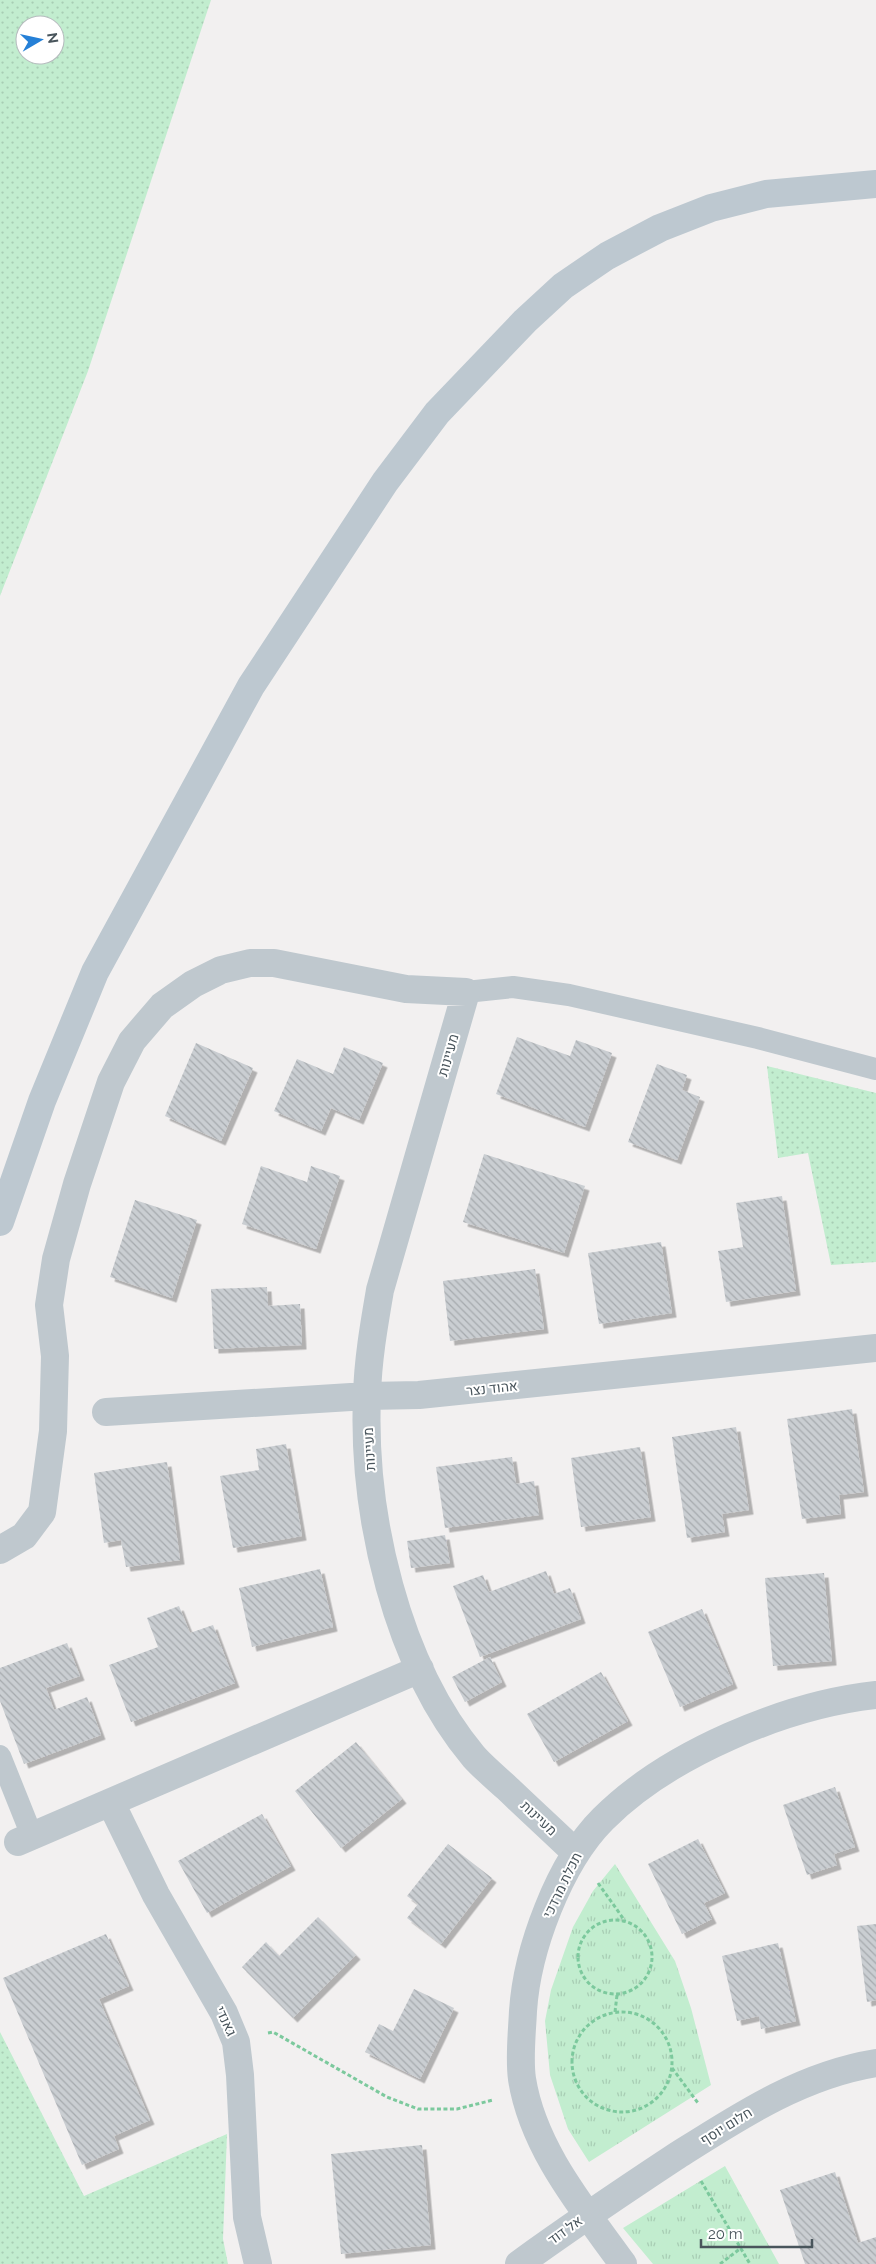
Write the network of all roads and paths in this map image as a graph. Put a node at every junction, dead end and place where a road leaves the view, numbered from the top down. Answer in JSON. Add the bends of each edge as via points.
{"nodes":[{"id":1,"x":876,"y":184,"type":"edge"},
{"id":2,"x":466,"y":992,"type":"junction"},
{"id":3,"x":876,"y":1069,"type":"edge"},
{"id":4,"x":0,"y":1222,"type":"edge"},
{"id":5,"x":876,"y":1348,"type":"edge"},
{"id":6,"x":367,"y":1396,"type":"junction"},
{"id":7,"x":106,"y":1412,"type":"dead end"},
{"id":8,"x":0,"y":1550,"type":"edge"},
{"id":9,"x":420,"y":1669,"type":"junction"},
{"id":10,"x":876,"y":1695,"type":"edge"},
{"id":11,"x":0,"y":1756,"type":"edge"},
{"id":12,"x":111,"y":1803,"type":"junction"},
{"id":13,"x":25,"y":1839,"type":"joint"},
{"id":14,"x":576,"y":1853,"type":"junction"},
{"id":15,"x":626,"y":1921,"type":"junction"},
{"id":16,"x":617,"y":1995,"type":"junction"},
{"id":17,"x":615,"y":2012,"type":"junction"},
{"id":18,"x":236,"y":2042,"type":"junction"},
{"id":19,"x":876,"y":2063,"type":"edge"},
{"id":20,"x":672,"y":2068,"type":"junction"},
{"id":21,"x":526,"y":2092,"type":"junction"},
{"id":22,"x":719,"y":2130,"type":"junction"},
{"id":23,"x":684,"y":2152,"type":"junction"},
{"id":24,"x":587,"y":2214,"type":"junction"},
{"id":25,"x":741,"y":2248,"type":"junction"},
{"id":26,"x":258,"y":2264,"type":"edge"},
{"id":27,"x":519,"y":2264,"type":"edge"},
{"id":28,"x":623,"y":2264,"type":"edge"},
{"id":29,"x":720,"y":2264,"type":"edge"},
{"id":30,"x":750,"y":2264,"type":"edge"}],
"edges":[{"from":1,"to":4,"type":"main road","via":[[766,194],[710,208],[660,228],[606,256],[563,286],[525,321],[437,413],[385,482],[251,686],[109,946],[95,972],[42,1101]]},
{"from":2,"to":3,"type":"lane","via":[[513,987],[569,995]]},
{"from":2,"to":6,"type":"street","name":"מעיינות","via":[[380,1290]]},
{"from":2,"to":8,"type":"street","via":[[406,989],[274,963],[250,962],[221,970],[193,984],[162,1006],[132,1041],[112,1082],[77,1184],[56,1259],[49,1305],[54,1356],[53,1431],[42,1512],[24,1536]]},
{"from":5,"to":6,"type":"street","name":"אהוד נצר","via":[[419,1395]]},
{"from":6,"to":7,"type":"street","name":"אהוד נצר"},
{"from":6,"to":9,"type":"street","name":"מעיינות","via":[[369,1462],[376,1525],[402,1629]]},
{"from":9,"to":12,"type":"street"},
{"from":9,"to":14,"type":"street","name":"מעיינות","via":[[474,1757]]},
{"from":10,"to":14,"type":"street","name":"תכלת מרדכי","via":[[813,1708],[763,1723],[671,1766],[634,1791],[602,1820]]},
{"from":11,"to":13,"type":"lane"},
{"from":12,"to":13,"type":"street"},
{"from":12,"to":18,"type":"street","name":"גאנדי","via":[[156,1895],[224,2013]]},
{"from":14,"to":15,"type":"path"},
{"from":14,"to":21,"type":"street","name":"תכלת מרדכי","via":[[533,1948],[525,1985],[522,2079]]},
{"from":15,"to":16,"type":"path","via":[[646,1937],[652,1961],[641,1984],[630,1992]]},
{"from":15,"to":16,"type":"path","via":[[600,1922],[584,1936],[578,1947],[577,1961],[590,1986]]},
{"from":16,"to":17,"type":"path"},
{"from":17,"to":20,"type":"path","via":[[633,2013],[649,2020],[669,2047]]},
{"from":17,"to":20,"type":"path","via":[[589,2024],[578,2038],[572,2054],[572,2071],[586,2097],[599,2108],[625,2113],[642,2108],[656,2099],[667,2085]]},
{"from":18,"to":21,"type":"path","via":[[273,2032],[387,2097],[418,2109],[457,2109]]},
{"from":18,"to":26,"type":"street","name":"גאנדי","via":[[247,2217]]},
{"from":19,"to":22,"type":"street","name":"חלום יוסף","via":[[801,2084]]},
{"from":20,"to":22,"type":"path"},
{"from":21,"to":24,"type":"street","name":"תכלת מרדכי","via":[[548,2153]]},
{"from":22,"to":23,"type":"street","name":"חלום יוסף"},
{"from":23,"to":24,"type":"street","name":"חלום יוסף"},
{"from":23,"to":25,"type":"path"},
{"from":24,"to":27,"type":"street","name":"אל דוד"},
{"from":24,"to":28,"type":"street","name":"תכלת מרדכי"},
{"from":25,"to":29,"type":"path"},
{"from":25,"to":30,"type":"path"}]}
